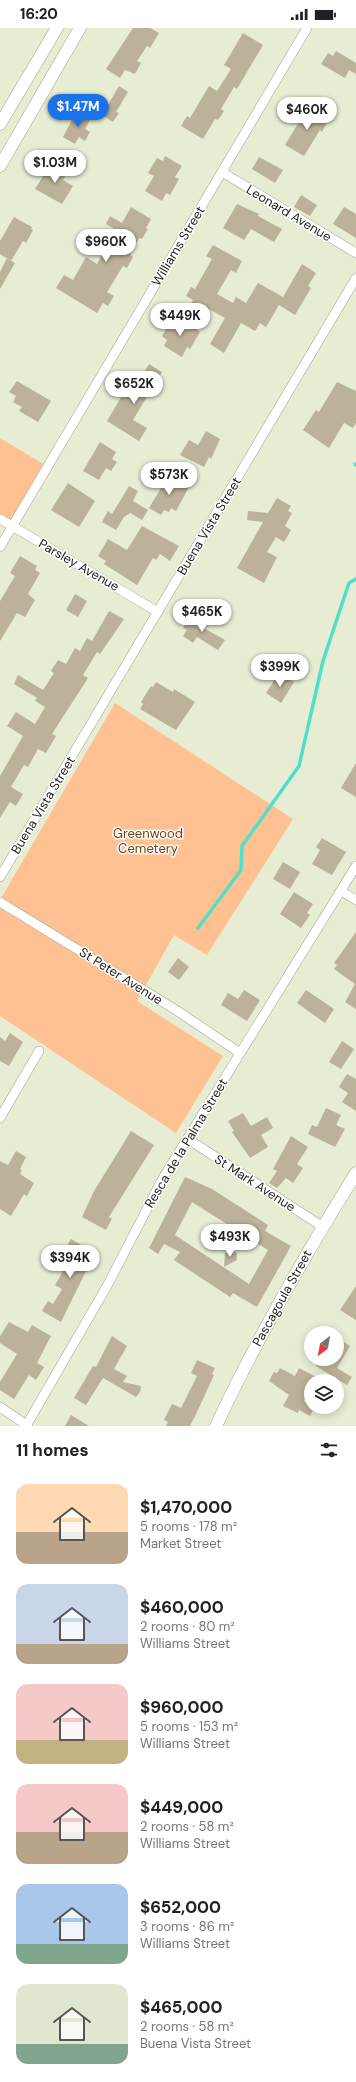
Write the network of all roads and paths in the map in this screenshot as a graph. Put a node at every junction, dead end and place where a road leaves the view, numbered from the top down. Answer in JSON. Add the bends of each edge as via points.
{"nodes":[{"id":1,"x":57,"y":28,"type":"edge"},
{"id":2,"x":80,"y":28,"type":"edge"},
{"id":3,"x":307,"y":28,"type":"edge"},
{"id":4,"x":0,"y":124,"type":"edge"},
{"id":5,"x":0,"y":166,"type":"edge"},
{"id":6,"x":222,"y":172,"type":"junction"},
{"id":7,"x":356,"y":253,"type":"edge"},
{"id":8,"x":356,"y":278,"type":"edge"},
{"id":9,"x":0,"y":519,"type":"edge"},
{"id":10,"x":12,"y":526,"type":"junction"},
{"id":11,"x":0,"y":546,"type":"edge"},
{"id":12,"x":158,"y":612,"type":"junction"},
{"id":13,"x":356,"y":866,"type":"edge"},
{"id":14,"x":0,"y":877,"type":"edge"},
{"id":15,"x":341,"y":891,"type":"junction"},
{"id":16,"x":356,"y":900,"type":"edge"},
{"id":17,"x":0,"y":902,"type":"edge"},
{"id":18,"x":39,"y":1051,"type":"dead end"},
{"id":19,"x":240,"y":1053,"type":"junction"},
{"id":20,"x":0,"y":1118,"type":"edge"},
{"id":21,"x":188,"y":1139,"type":"junction"},
{"id":22,"x":356,"y":1173,"type":"edge"},
{"id":23,"x":323,"y":1227,"type":"junction"},
{"id":24,"x":0,"y":1407,"type":"edge"},
{"id":25,"x":27,"y":1426,"type":"edge"},
{"id":26,"x":216,"y":1426,"type":"edge"}],
"edges":[{"from":1,"to":4,"type":"street"},
{"from":2,"to":5,"type":"street"},
{"from":3,"to":6,"type":"street","name":"Williams Street"},
{"from":6,"to":7,"type":"street","name":"Leonard Avenue"},
{"from":6,"to":10,"type":"street","name":"Williams Street"},
{"from":8,"to":12,"type":"street","name":"Buena Vista Street"},
{"from":9,"to":10,"type":"street","name":"Parsley Avenue"},
{"from":10,"to":11,"type":"street","name":"Williams Street"},
{"from":10,"to":12,"type":"street","name":"Parsley Avenue"},
{"from":12,"to":14,"type":"street","name":"Buena Vista Street"},
{"from":13,"to":15,"type":"street","name":"Resca de la Palma Street"},
{"from":15,"to":16,"type":"street"},
{"from":15,"to":19,"type":"street","name":"Resca de la Palma Street"},
{"from":17,"to":19,"type":"street","name":"St Peter Avenue","via":[[176,1010]]},
{"from":18,"to":20,"type":"street"},
{"from":19,"to":21,"type":"street","name":"Resca de la Palma Street"},
{"from":21,"to":23,"type":"street","name":"St Mark Avenue"},
{"from":21,"to":25,"type":"street","name":"Resca de la Palma Street","via":[[163,1178],[107,1286]]},
{"from":22,"to":23,"type":"street","name":"Pascagoula Street"},
{"from":23,"to":26,"type":"street","name":"Pascagoula Street","via":[[258,1340]]},
{"from":24,"to":25,"type":"street"}]}
